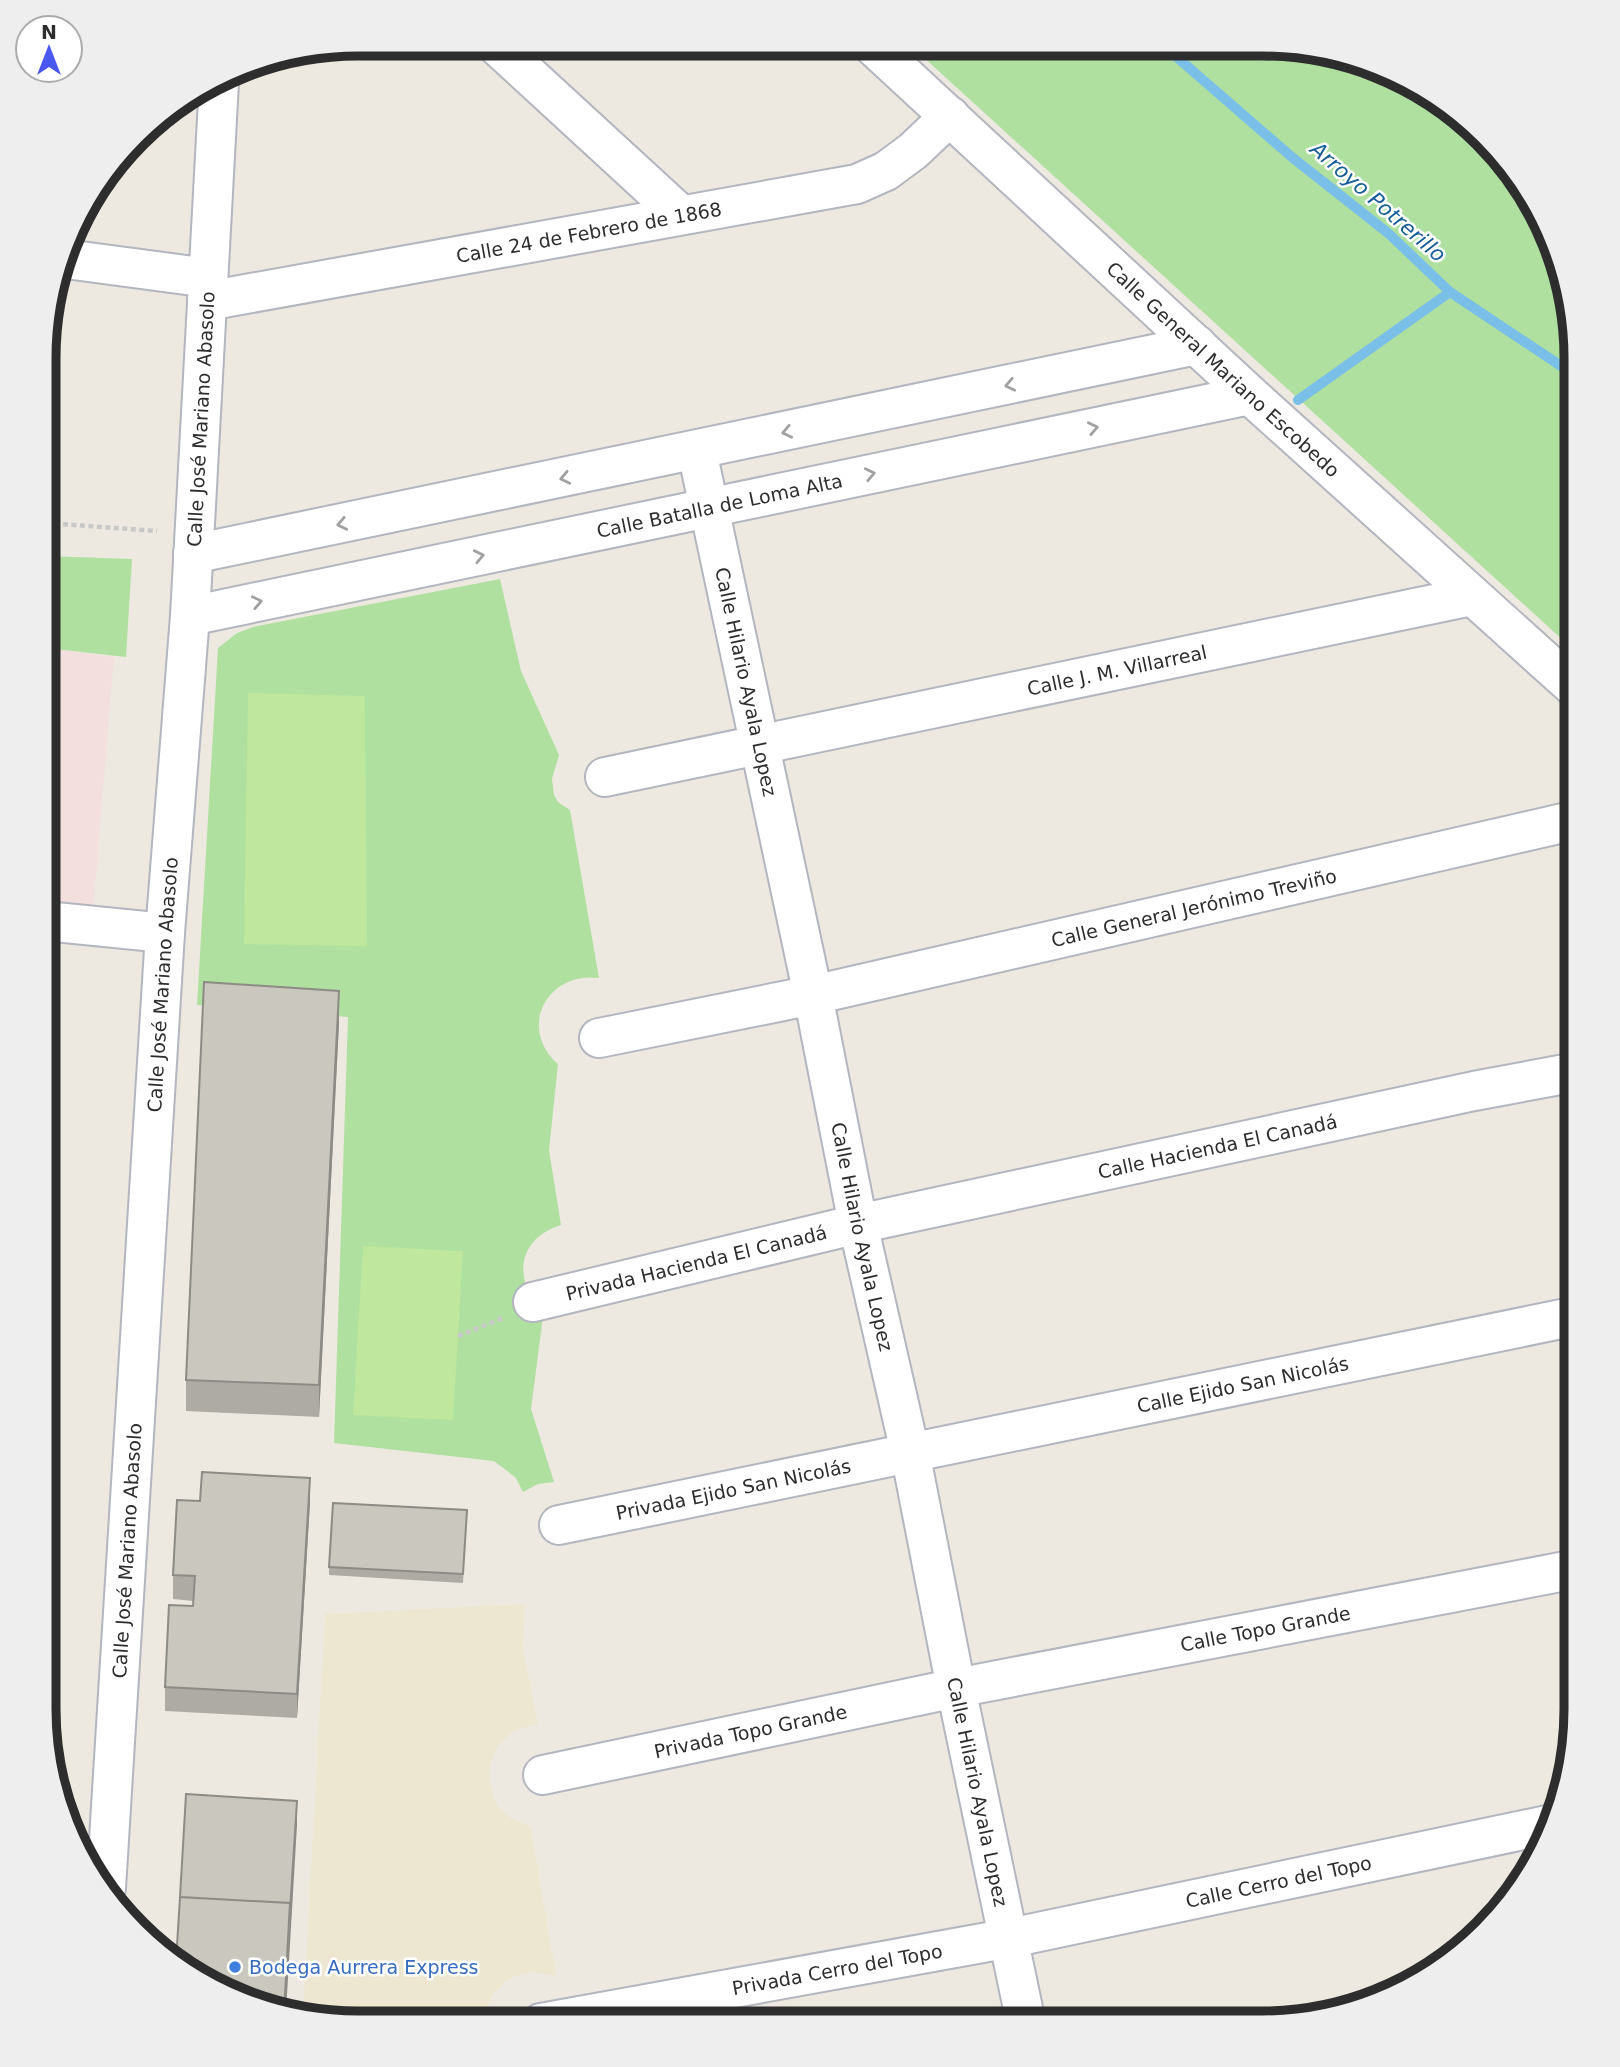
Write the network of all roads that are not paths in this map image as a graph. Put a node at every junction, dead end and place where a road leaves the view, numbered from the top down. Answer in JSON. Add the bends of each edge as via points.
{"nodes":[{"id":1,"x":508,"y":56,"type":"edge"},
{"id":2,"x":884,"y":56,"type":"edge"},
{"id":3,"x":219,"y":90,"type":"edge"},
{"id":4,"x":950,"y":116,"type":"junction"},
{"id":5,"x":681,"y":215,"type":"junction"},
{"id":6,"x":72,"y":260,"type":"edge"},
{"id":7,"x":207,"y":290,"type":"junction"},
{"id":8,"x":1197,"y":345,"type":"junction"},
{"id":9,"x":1250,"y":395,"type":"junction"},
{"id":10,"x":697,"y":451,"type":"junction"},
{"id":11,"x":709,"y":508,"type":"junction"},
{"id":12,"x":194,"y":544,"type":"junction"},
{"id":13,"x":1472,"y":596,"type":"junction"},
{"id":14,"x":190,"y":616,"type":"junction"},
{"id":15,"x":1564,"y":678,"type":"edge"},
{"id":16,"x":761,"y":746,"type":"junction"},
{"id":17,"x":605,"y":777,"type":"dead end"},
{"id":18,"x":1564,"y":823,"type":"edge"},
{"id":19,"x":56,"y":922,"type":"edge"},
{"id":20,"x":165,"y":933,"type":"junction"},
{"id":21,"x":813,"y":995,"type":"junction"},
{"id":22,"x":599,"y":1038,"type":"dead end"},
{"id":23,"x":1564,"y":1074,"type":"edge"},
{"id":24,"x":859,"y":1224,"type":"junction"},
{"id":25,"x":533,"y":1302,"type":"road end"},
{"id":26,"x":1564,"y":1318,"type":"edge"},
{"id":27,"x":909,"y":1452,"type":"junction"},
{"id":28,"x":559,"y":1525,"type":"dead end"},
{"id":29,"x":1564,"y":1571,"type":"edge"},
{"id":30,"x":956,"y":1688,"type":"junction"},
{"id":31,"x":543,"y":1775,"type":"dead end"},
{"id":32,"x":1540,"y":1826,"type":"edge"},
{"id":33,"x":107,"y":1877,"type":"edge"},
{"id":34,"x":1010,"y":1938,"type":"junction"},
{"id":35,"x":602,"y":2011,"type":"edge"},
{"id":36,"x":1024,"y":2011,"type":"edge"}],
"edges":[{"from":1,"to":5,"type":"street"},
{"from":2,"to":4,"type":"street","name":"Calle General Mariano Escobedo"},
{"from":3,"to":7,"type":"street","name":"Calle José Mariano Abasolo"},
{"from":4,"to":5,"type":"street","name":"Calle 24 de Febrero de 1868","via":[[886,171],[858,184]]},
{"from":4,"to":8,"type":"street","name":"Calle General Mariano Escobedo"},
{"from":5,"to":7,"type":"street","name":"Calle 24 de Febrero de 1868"},
{"from":6,"to":7,"type":"street","name":"Calle 24 de Febrero de 1868"},
{"from":7,"to":12,"type":"street","name":"Calle José Mariano Abasolo"},
{"from":8,"to":9,"type":"street","name":"Calle General Mariano Escobedo"},
{"from":8,"to":10,"type":"street","one_way":true},
{"from":11,"to":9,"type":"street","name":"Calle Batalla de Loma Alta","one_way":true},
{"from":9,"to":13,"type":"street","name":"Calle General Mariano Escobedo"},
{"from":10,"to":11,"type":"street","name":"Calle Hilario Ayala Lopez"},
{"from":10,"to":12,"type":"street","one_way":true},
{"from":14,"to":11,"type":"street","name":"Calle Batalla de Loma Alta","one_way":true},
{"from":11,"to":16,"type":"street","name":"Calle Hilario Ayala Lopez"},
{"from":12,"to":14,"type":"street","name":"Calle José Mariano Abasolo"},
{"from":13,"to":15,"type":"street","name":"Calle General Mariano Escobedo"},
{"from":13,"to":16,"type":"street","name":"Calle J. M. Villarreal"},
{"from":14,"to":20,"type":"street","name":"Calle José Mariano Abasolo"},
{"from":16,"to":17,"type":"street","name":"Calle J. M. Villarreal"},
{"from":16,"to":21,"type":"street","name":"Calle Hilario Ayala Lopez"},
{"from":18,"to":21,"type":"street","name":"Calle General Jerónimo Treviño"},
{"from":19,"to":20,"type":"street"},
{"from":20,"to":33,"type":"street","name":"Calle José Mariano Abasolo"},
{"from":21,"to":22,"type":"street","name":"Calle General Jerónimo Treviño"},
{"from":21,"to":24,"type":"street","name":"Calle Hilario Ayala Lopez"},
{"from":23,"to":24,"type":"street","name":"Calle Hacienda El Canadá"},
{"from":24,"to":25,"type":"street","name":"Privada Hacienda El Canadá"},
{"from":24,"to":27,"type":"street","name":"Calle Hilario Ayala Lopez"},
{"from":26,"to":27,"type":"street","name":"Calle Ejido San Nicolás"},
{"from":27,"to":28,"type":"street","name":"Privada Ejido San Nicolás"},
{"from":27,"to":30,"type":"street","name":"Calle Hilario Ayala Lopez"},
{"from":29,"to":30,"type":"street","name":"Calle Topo Grande"},
{"from":30,"to":31,"type":"street","name":"Privada Topo Grande"},
{"from":30,"to":34,"type":"street","name":"Calle Hilario Ayala Lopez"},
{"from":32,"to":34,"type":"street","name":"Calle Cerro del Topo"},
{"from":34,"to":35,"type":"street","name":"Privada Cerro del Topo"},
{"from":34,"to":36,"type":"street","name":"Calle Hilario Ayala Lopez"}]}
